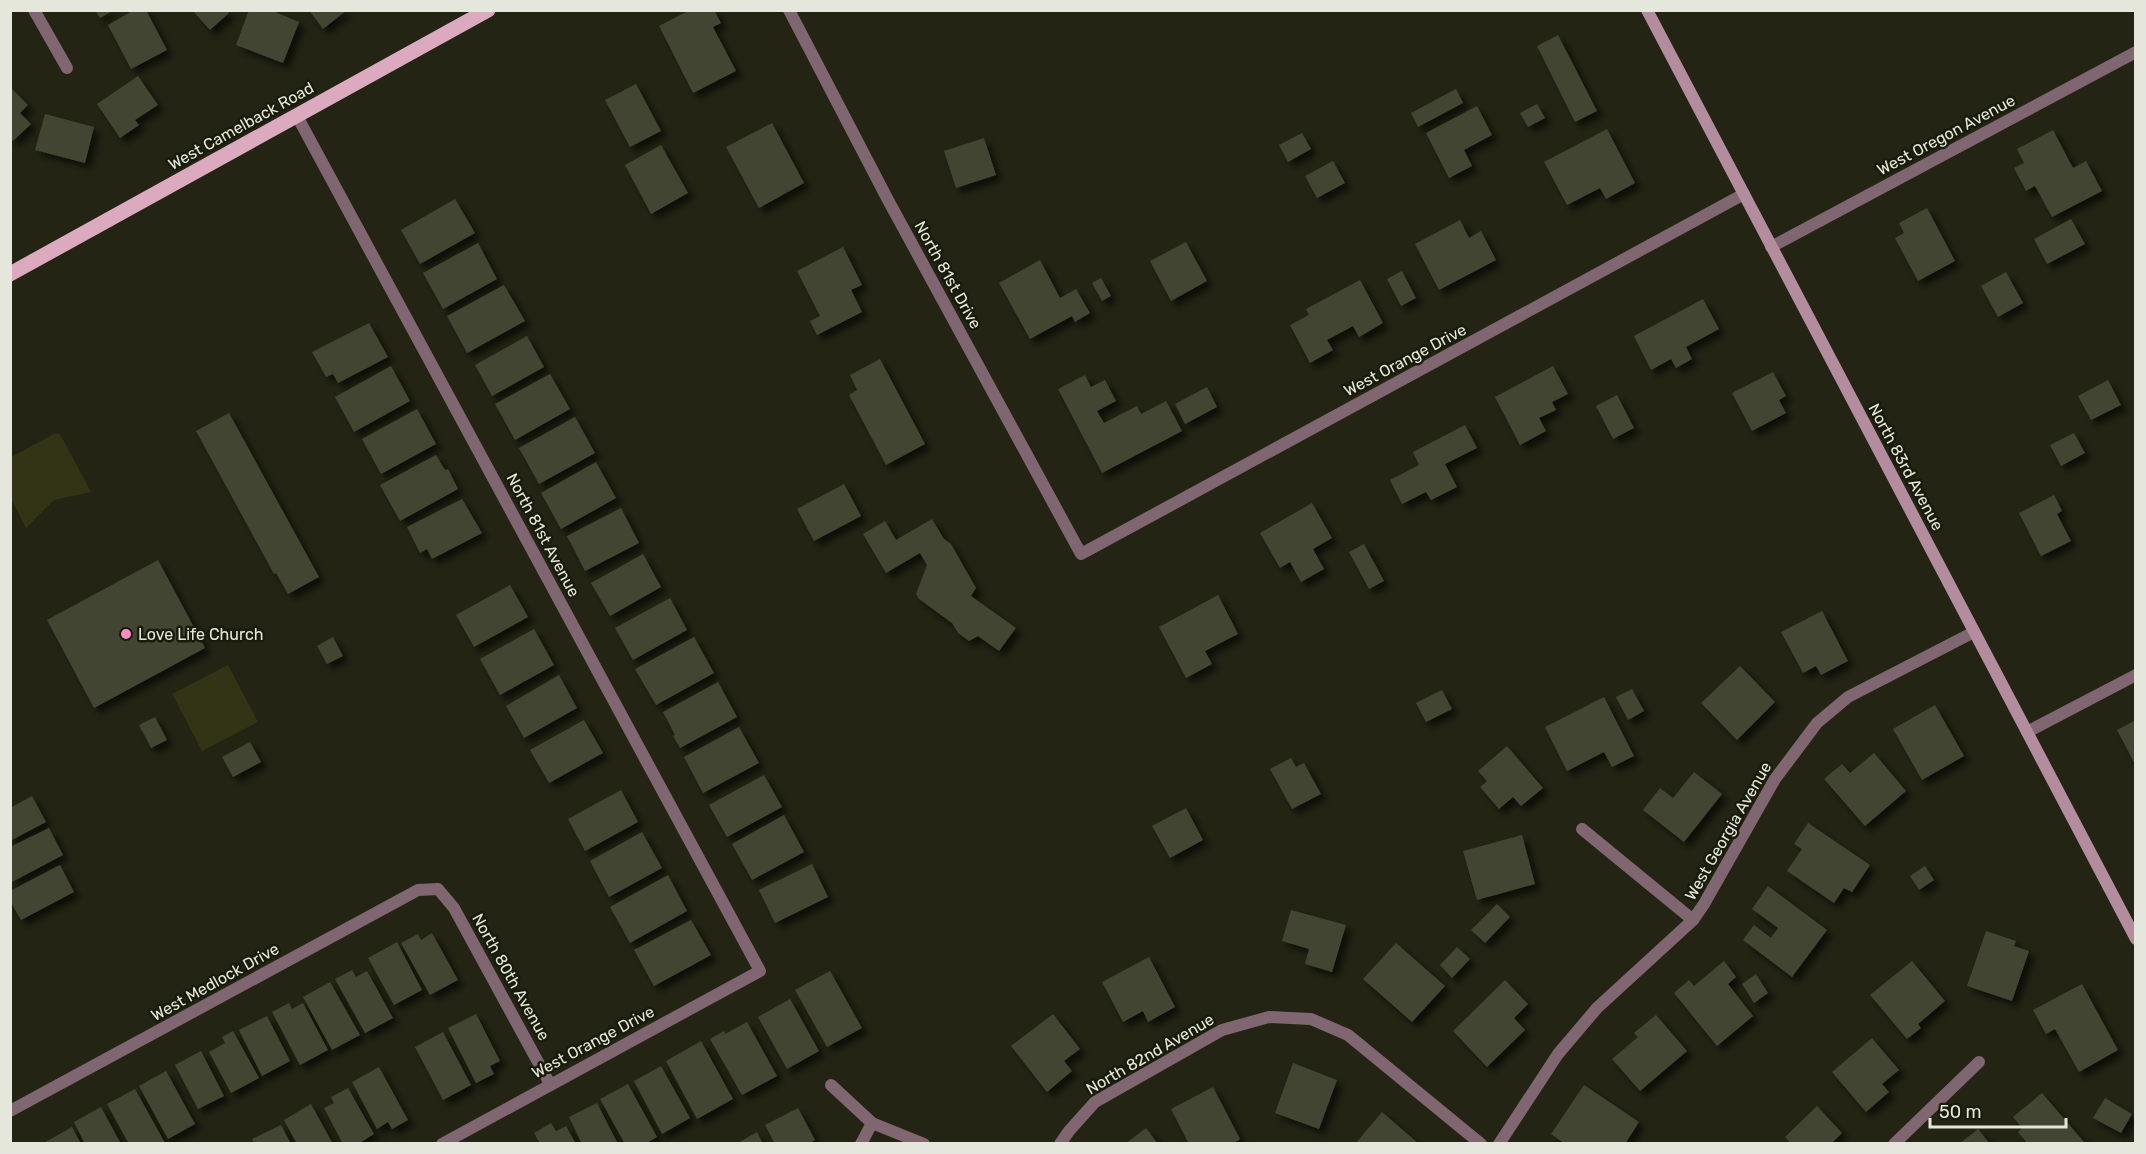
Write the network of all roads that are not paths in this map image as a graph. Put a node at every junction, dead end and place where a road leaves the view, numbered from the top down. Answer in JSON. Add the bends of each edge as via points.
{"nodes":[{"id":1,"x":34,"y":10,"type":"edge"},
{"id":2,"x":488,"y":10,"type":"edge"},
{"id":3,"x":789,"y":10,"type":"edge"},
{"id":4,"x":1647,"y":10,"type":"edge"},
{"id":5,"x":2136,"y":52,"type":"edge"},
{"id":6,"x":67,"y":68,"type":"dead end"},
{"id":7,"x":297,"y":116,"type":"junction"},
{"id":8,"x":1744,"y":194,"type":"junction"},
{"id":9,"x":1771,"y":247,"type":"junction"},
{"id":10,"x":10,"y":274,"type":"edge"},
{"id":11,"x":1081,"y":554,"type":"joint"},
{"id":12,"x":1974,"y":632,"type":"junction"},
{"id":13,"x":2136,"y":675,"type":"edge"},
{"id":14,"x":2027,"y":732,"type":"junction"},
{"id":15,"x":1582,"y":829,"type":"dead end"},
{"id":16,"x":438,"y":889,"type":"joint"},
{"id":17,"x":1693,"y":920,"type":"junction"},
{"id":18,"x":2136,"y":939,"type":"edge"},
{"id":19,"x":760,"y":971,"type":"joint"},
{"id":20,"x":1979,"y":1062,"type":"dead end"},
{"id":21,"x":550,"y":1084,"type":"junction"},
{"id":22,"x":831,"y":1086,"type":"dead end"},
{"id":23,"x":10,"y":1111,"type":"edge"},
{"id":24,"x":872,"y":1123,"type":"junction"},
{"id":25,"x":442,"y":1143,"type":"edge"},
{"id":26,"x":861,"y":1143,"type":"edge"},
{"id":27,"x":924,"y":1143,"type":"edge"},
{"id":28,"x":1060,"y":1143,"type":"edge"},
{"id":29,"x":1482,"y":1143,"type":"edge"},
{"id":30,"x":1499,"y":1143,"type":"edge"},
{"id":31,"x":1894,"y":1143,"type":"edge"}],
"edges":[{"from":1,"to":6,"type":"street"},
{"from":2,"to":7,"type":"main road","name":"West Camelback Road"},
{"from":3,"to":11,"type":"street","name":"North 81st Drive"},
{"from":4,"to":8,"type":"main road","name":"North 83rd Avenue"},
{"from":5,"to":9,"type":"street","name":"West Oregon Avenue"},
{"from":7,"to":10,"type":"main road","name":"West Camelback Road"},
{"from":7,"to":19,"type":"street","name":"North 81st Avenue"},
{"from":8,"to":9,"type":"main road","name":"North 83rd Avenue"},
{"from":8,"to":11,"type":"street","name":"West Orange Drive"},
{"from":9,"to":12,"type":"main road","name":"North 83rd Avenue"},
{"from":12,"to":14,"type":"main road","name":"North 83rd Avenue"},
{"from":12,"to":17,"type":"street","name":"West Georgia Avenue","via":[[1848,697],[1817,723],[1774,779]]},
{"from":13,"to":14,"type":"street"},
{"from":14,"to":18,"type":"main road","name":"North 83rd Avenue"},
{"from":15,"to":17,"type":"street"},
{"from":16,"to":21,"type":"street","name":"North 80th Avenue","via":[[454,908]]},
{"from":16,"to":23,"type":"street","name":"West Medlock Drive","via":[[418,890]]},
{"from":17,"to":30,"type":"street","name":"West Georgia Avenue","via":[[1597,1008],[1558,1054]]},
{"from":19,"to":21,"type":"street","name":"West Orange Drive"},
{"from":20,"to":31,"type":"street"},
{"from":21,"to":25,"type":"street","name":"West Orange Drive"},
{"from":22,"to":24,"type":"street"},
{"from":24,"to":26,"type":"street"},
{"from":24,"to":27,"type":"street"},
{"from":28,"to":29,"type":"street","name":"North 82nd Avenue","via":[[1095,1102],[1222,1030],[1269,1017],[1311,1019],[1348,1035]]}]}
